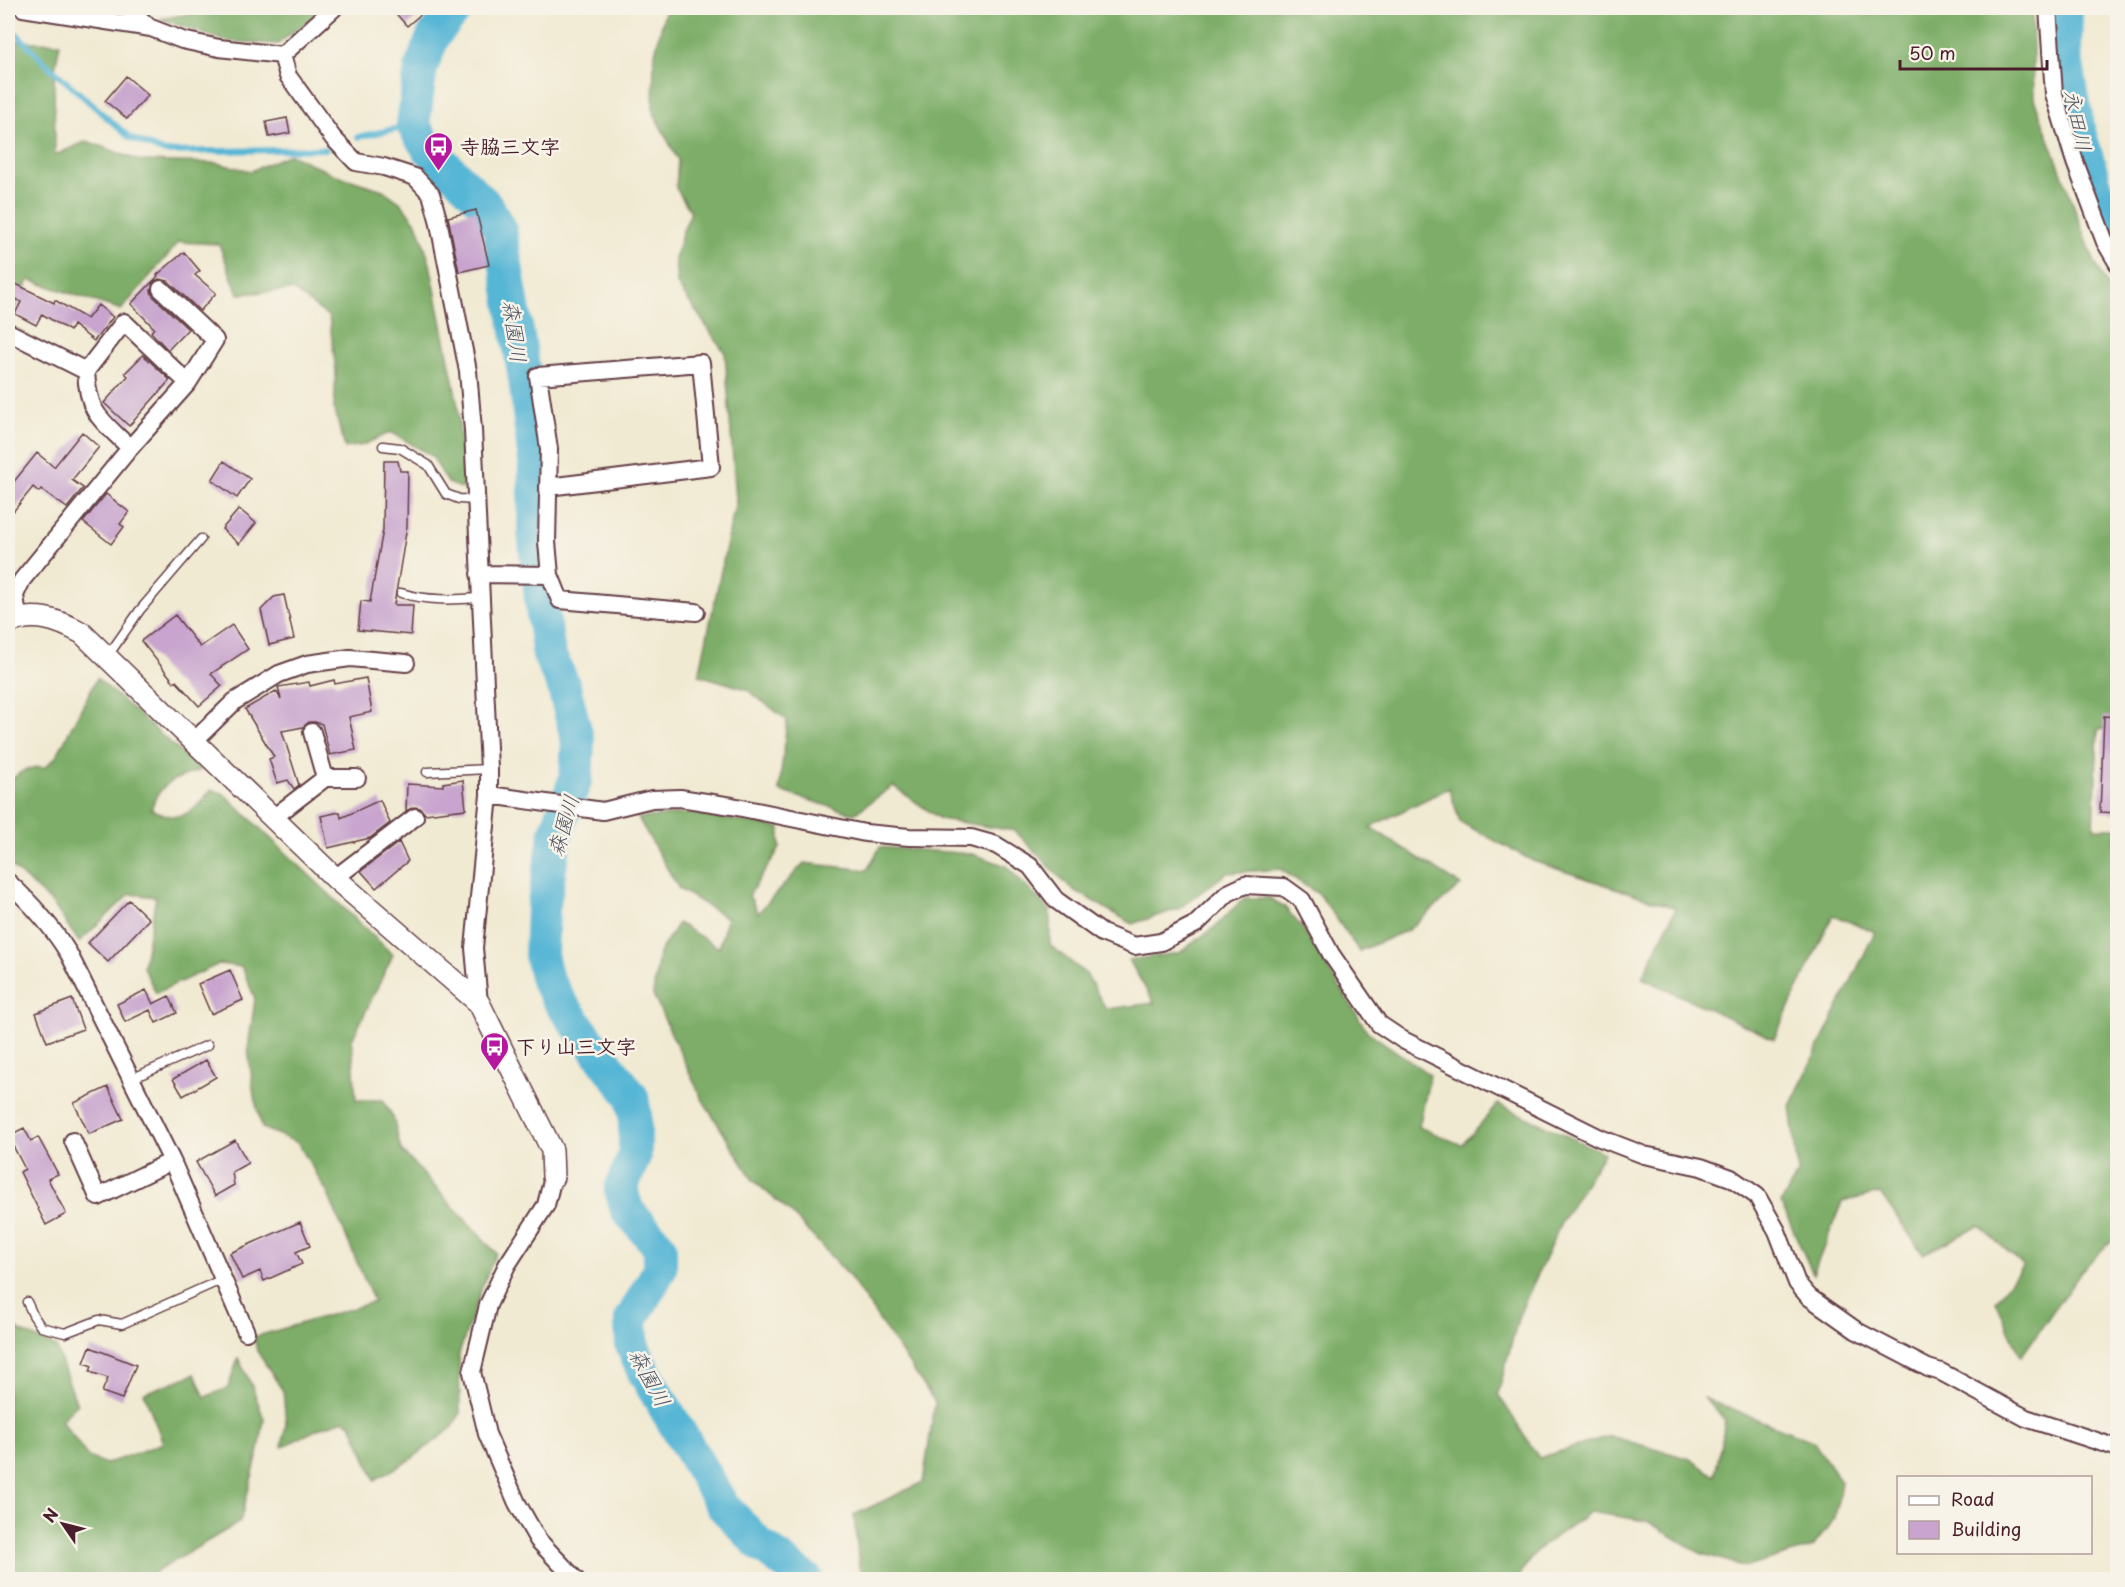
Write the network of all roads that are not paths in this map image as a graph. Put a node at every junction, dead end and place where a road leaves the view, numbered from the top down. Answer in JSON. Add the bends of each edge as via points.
{"nodes":[{"id":1,"x":22,"y":8,"type":"edge"},
{"id":2,"x":128,"y":8,"type":"edge"},
{"id":3,"x":334,"y":8,"type":"edge"},
{"id":4,"x":2048,"y":8,"type":"edge"},
{"id":5,"x":151,"y":28,"type":"junction"},
{"id":6,"x":282,"y":55,"type":"junction"},
{"id":7,"x":2118,"y":264,"type":"edge"},
{"id":8,"x":161,"y":289,"type":"dead end"},
{"id":9,"x":8,"y":332,"type":"edge"},
{"id":10,"x":86,"y":371,"type":"junction"},
{"id":11,"x":188,"y":383,"type":"junction"},
{"id":12,"x":383,"y":446,"type":"dead end"},
{"id":13,"x":130,"y":448,"type":"junction"},
{"id":14,"x":548,"y":487,"type":"junction"},
{"id":15,"x":476,"y":500,"type":"junction"},
{"id":16,"x":201,"y":538,"type":"dead end"},
{"id":17,"x":478,"y":574,"type":"junction"},
{"id":18,"x":550,"y":575,"type":"junction"},
{"id":19,"x":401,"y":593,"type":"dead end"},
{"id":20,"x":480,"y":598,"type":"junction"},
{"id":21,"x":696,"y":612,"type":"dead end"},
{"id":22,"x":13,"y":620,"type":"edge"},
{"id":23,"x":106,"y":657,"type":"junction"},
{"id":24,"x":406,"y":663,"type":"dead end"},
{"id":25,"x":312,"y":732,"type":"dead end"},
{"id":26,"x":193,"y":742,"type":"junction"},
{"id":27,"x":489,"y":769,"type":"junction"},
{"id":28,"x":427,"y":772,"type":"dead end"},
{"id":29,"x":325,"y":778,"type":"junction"},
{"id":30,"x":357,"y":778,"type":"dead end"},
{"id":31,"x":489,"y":795,"type":"junction"},
{"id":32,"x":415,"y":817,"type":"dead end"},
{"id":33,"x":273,"y":818,"type":"junction"},
{"id":34,"x":335,"y":878,"type":"junction"},
{"id":35,"x":8,"y":882,"type":"edge"},
{"id":36,"x":479,"y":1003,"type":"junction"},
{"id":37,"x":208,"y":1045,"type":"dead end"},
{"id":38,"x":131,"y":1079,"type":"junction"},
{"id":39,"x":74,"y":1141,"type":"dead end"},
{"id":40,"x":172,"y":1161,"type":"junction"},
{"id":41,"x":553,"y":1176,"type":"joint"},
{"id":42,"x":223,"y":1279,"type":"junction"},
{"id":43,"x":27,"y":1302,"type":"dead end"},
{"id":44,"x":246,"y":1332,"type":"dead end"},
{"id":45,"x":2118,"y":1448,"type":"edge"},
{"id":46,"x":576,"y":1580,"type":"edge"}],
"edges":[{"from":1,"to":5,"type":"street"},
{"from":2,"to":5,"type":"street"},
{"from":3,"to":6,"type":"street"},
{"from":4,"to":7,"type":"street","via":[[2054,94],[2105,242]]},
{"from":5,"to":6,"type":"street","via":[[219,48]]},
{"from":6,"to":15,"type":"street","via":[[288,76],[333,138],[356,162],[415,177],[431,194],[468,371]]},
{"from":8,"to":11,"type":"street","via":[[216,340]]},
{"from":9,"to":10,"type":"street"},
{"from":10,"to":11,"type":"street","via":[[124,322]]},
{"from":10,"to":13,"type":"street","via":[[87,393],[95,413]]},
{"from":11,"to":13,"type":"street"},
{"from":12,"to":15,"type":"lane","via":[[400,447],[428,465],[447,494]]},
{"from":13,"to":22,"type":"street","via":[[22,580],[15,595]]},
{"from":14,"to":14,"type":"street","via":[[549,448],[537,376],[701,363],[711,466]]},
{"from":14,"to":18,"type":"street"},
{"from":15,"to":17,"type":"street"},
{"from":16,"to":23,"type":"lane"},
{"from":17,"to":18,"type":"street"},
{"from":17,"to":20,"type":"street"},
{"from":18,"to":21,"type":"street","via":[[560,600]]},
{"from":19,"to":20,"type":"lane","via":[[422,599]]},
{"from":20,"to":27,"type":"street"},
{"from":22,"to":23,"type":"street","via":[[47,618],[63,623],[82,633]]},
{"from":23,"to":26,"type":"street"},
{"from":24,"to":26,"type":"street","via":[[350,658],[307,664],[279,674],[235,701]]},
{"from":25,"to":29,"type":"street"},
{"from":26,"to":33,"type":"street"},
{"from":27,"to":28,"type":"lane"},
{"from":27,"to":31,"type":"street"},
{"from":29,"to":30,"type":"street"},
{"from":29,"to":33,"type":"street"},
{"from":31,"to":36,"type":"street","via":[[474,948]]},
{"from":31,"to":45,"type":"street","via":[[603,811],[651,799],[680,798],[865,833],[971,838],[996,845],[1030,866],[1056,900],[1102,933],[1134,946],[1161,942],[1196,924],[1228,893],[1245,885],[1284,887],[1302,900],[1331,954],[1379,1024],[1403,1040],[1600,1138],[1644,1155],[1731,1178],[1757,1196],[1777,1231],[1797,1283],[1809,1297],[1847,1324],[2026,1418]]},
{"from":32,"to":34,"type":"street"},
{"from":33,"to":34,"type":"street"},
{"from":34,"to":36,"type":"street"},
{"from":35,"to":38,"type":"street","via":[[30,902],[69,954]]},
{"from":36,"to":41,"type":"street","via":[[552,1150]]},
{"from":37,"to":38,"type":"lane"},
{"from":38,"to":40,"type":"street"},
{"from":39,"to":40,"type":"street","via":[[98,1197]]},
{"from":40,"to":42,"type":"street"},
{"from":41,"to":46,"type":"street","via":[[546,1205],[507,1265],[488,1305],[472,1372],[487,1434],[517,1503],[538,1540]]},
{"from":42,"to":43,"type":"lane","via":[[122,1324],[99,1320],[65,1333],[41,1327]]},
{"from":42,"to":44,"type":"street"}]}
